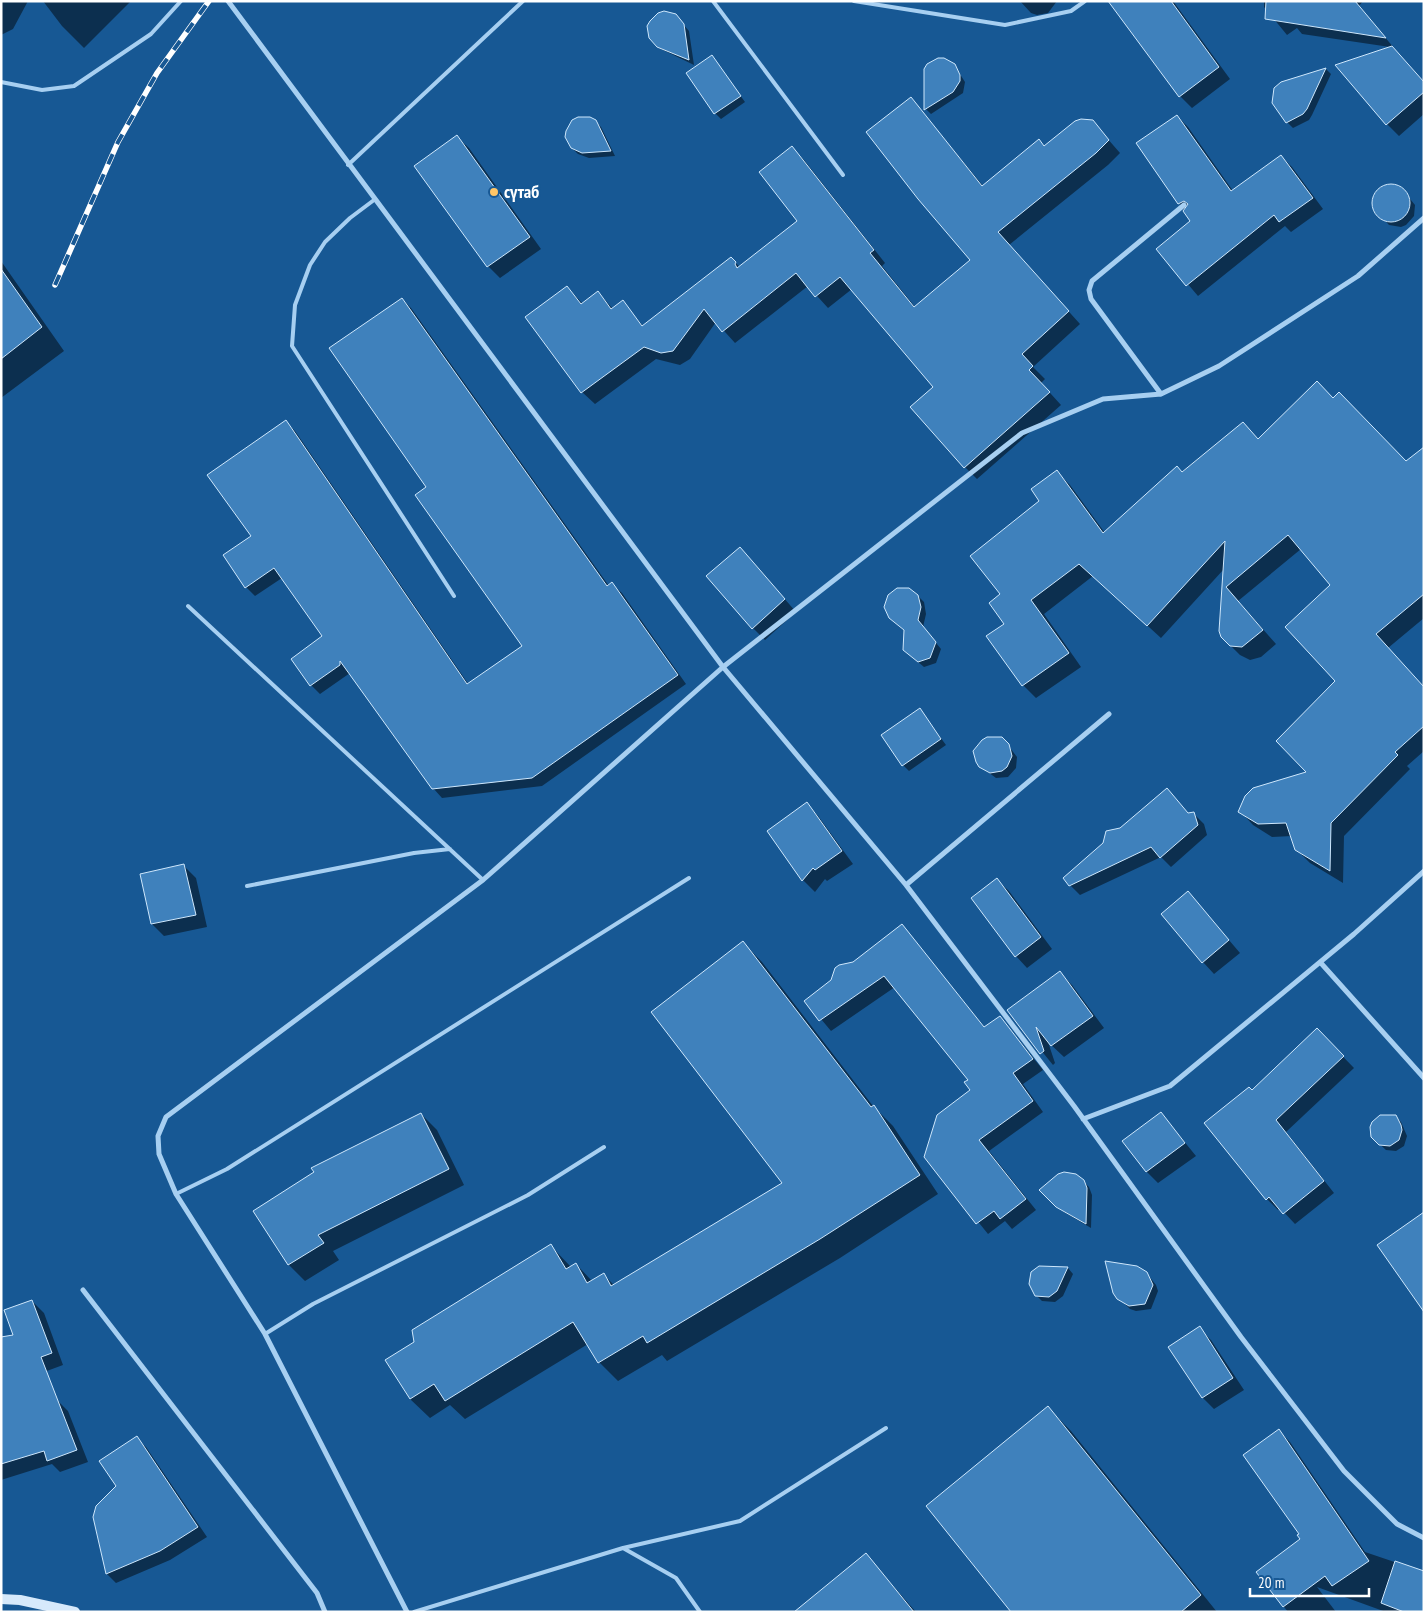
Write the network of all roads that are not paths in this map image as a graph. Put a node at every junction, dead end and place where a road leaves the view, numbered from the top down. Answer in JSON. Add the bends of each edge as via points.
{"nodes":[{"id":1,"x":181,"y":1,"type":"edge"},
{"id":2,"x":228,"y":1,"type":"edge"},
{"id":3,"x":523,"y":1,"type":"edge"},
{"id":4,"x":713,"y":1,"type":"edge"},
{"id":5,"x":854,"y":1,"type":"edge"},
{"id":6,"x":1085,"y":1,"type":"edge"},
{"id":7,"x":1,"y":82,"type":"edge"},
{"id":8,"x":348,"y":165,"type":"junction"},
{"id":9,"x":843,"y":175,"type":"dead end"},
{"id":10,"x":374,"y":200,"type":"junction"},
{"id":11,"x":1184,"y":206,"type":"dead end"},
{"id":12,"x":1424,"y":218,"type":"edge"},
{"id":13,"x":1162,"y":394,"type":"junction"},
{"id":14,"x":454,"y":596,"type":"dead end"},
{"id":15,"x":188,"y":606,"type":"dead end"},
{"id":16,"x":723,"y":667,"type":"junction"},
{"id":17,"x":1109,"y":714,"type":"dead end"},
{"id":18,"x":450,"y":849,"type":"junction"},
{"id":19,"x":1424,"y":872,"type":"edge"},
{"id":20,"x":689,"y":878,"type":"dead end"},
{"id":21,"x":483,"y":880,"type":"junction"},
{"id":22,"x":906,"y":885,"type":"junction"},
{"id":23,"x":247,"y":886,"type":"dead end"},
{"id":24,"x":1320,"y":962,"type":"junction"},
{"id":25,"x":1424,"y":1078,"type":"edge"},
{"id":26,"x":1083,"y":1119,"type":"junction"},
{"id":27,"x":604,"y":1146,"type":"dead end"},
{"id":28,"x":176,"y":1194,"type":"junction"},
{"id":29,"x":83,"y":1290,"type":"dead end"},
{"id":30,"x":265,"y":1334,"type":"junction"},
{"id":31,"x":886,"y":1428,"type":"dead end"},
{"id":32,"x":1424,"y":1538,"type":"edge"},
{"id":33,"x":623,"y":1548,"type":"junction"},
{"id":34,"x":1,"y":1599,"type":"edge"},
{"id":35,"x":75,"y":1612,"type":"edge"},
{"id":36,"x":326,"y":1612,"type":"edge"},
{"id":37,"x":407,"y":1612,"type":"edge"},
{"id":38,"x":414,"y":1612,"type":"edge"},
{"id":39,"x":700,"y":1612,"type":"edge"}],
"edges":[{"from":1,"to":7,"type":"lane","via":[[151,34],[74,86],[42,90]]},
{"from":2,"to":8,"type":"street"},
{"from":3,"to":8,"type":"lane"},
{"from":4,"to":9,"type":"lane"},
{"from":5,"to":6,"type":"lane","via":[[1005,25],[1071,11]]},
{"from":8,"to":10,"type":"street"},
{"from":10,"to":14,"type":"lane","via":[[325,242],[310,265],[295,305],[292,346]]},
{"from":10,"to":16,"type":"street"},
{"from":11,"to":13,"type":"street","via":[[1092,281],[1089,290],[1092,299]]},
{"from":12,"to":13,"type":"street","via":[[1358,276],[1219,366]]},
{"from":13,"to":16,"type":"street","via":[[1103,399],[1022,433]]},
{"from":15,"to":18,"type":"lane"},
{"from":16,"to":21,"type":"street"},
{"from":16,"to":22,"type":"street"},
{"from":17,"to":22,"type":"street"},
{"from":18,"to":21,"type":"lane"},
{"from":18,"to":23,"type":"lane"},
{"from":19,"to":24,"type":"street"},
{"from":20,"to":28,"type":"lane","via":[[227,1169]]},
{"from":21,"to":28,"type":"street","via":[[166,1117],[158,1136],[159,1154]]},
{"from":22,"to":26,"type":"street"},
{"from":24,"to":25,"type":"street"},
{"from":24,"to":26,"type":"street","via":[[1170,1086]]},
{"from":26,"to":32,"type":"street","via":[[1241,1337],[1344,1471],[1397,1524]]},
{"from":27,"to":30,"type":"lane","via":[[528,1195],[313,1304]]},
{"from":28,"to":30,"type":"street"},
{"from":29,"to":36,"type":"street","via":[[317,1593]]},
{"from":30,"to":37,"type":"street"},
{"from":31,"to":33,"type":"lane","via":[[740,1521]]},
{"from":33,"to":38,"type":"lane"},
{"from":33,"to":39,"type":"lane","via":[[676,1578]]},
{"from":34,"to":35,"type":"street"}]}
